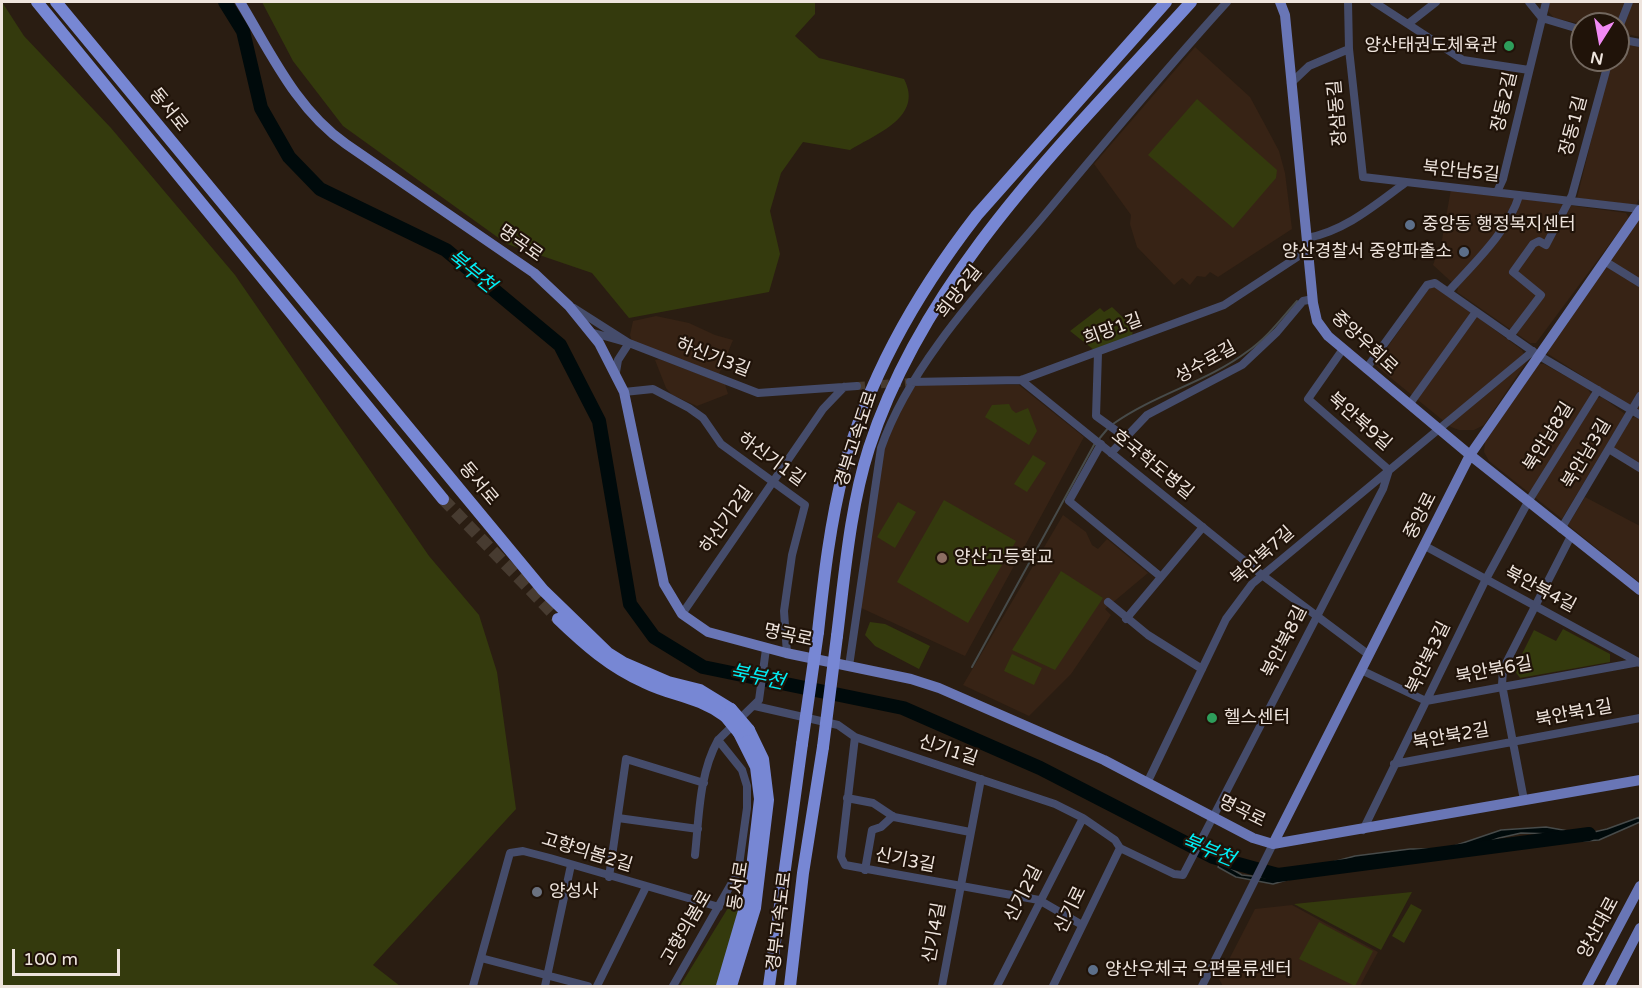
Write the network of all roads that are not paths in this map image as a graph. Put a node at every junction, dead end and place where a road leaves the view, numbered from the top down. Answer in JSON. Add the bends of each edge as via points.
{"nodes":[{"id":1,"x":37,"y":2,"type":"edge"},
{"id":2,"x":56,"y":2,"type":"edge"},
{"id":3,"x":240,"y":2,"type":"edge"},
{"id":4,"x":1166,"y":2,"type":"edge"},
{"id":5,"x":1191,"y":2,"type":"edge"},
{"id":6,"x":1227,"y":2,"type":"edge"},
{"id":7,"x":1282,"y":2,"type":"edge"},
{"id":8,"x":1348,"y":2,"type":"edge"},
{"id":9,"x":1374,"y":2,"type":"edge"},
{"id":10,"x":1436,"y":2,"type":"edge"},
{"id":11,"x":1529,"y":2,"type":"edge"},
{"id":12,"x":1546,"y":2,"type":"edge"},
{"id":13,"x":1542,"y":18,"type":"junction"},
{"id":14,"x":1408,"y":24,"type":"junction"},
{"id":15,"x":1570,"y":26,"type":"edge"},
{"id":16,"x":1349,"y":49,"type":"junction"},
{"id":17,"x":1529,"y":70,"type":"junction"},
{"id":18,"x":1606,"y":72,"type":"edge"},
{"id":19,"x":1291,"y":83,"type":"junction"},
{"id":20,"x":1405,"y":183,"type":"junction"},
{"id":21,"x":1497,"y":192,"type":"junction"},
{"id":22,"x":1519,"y":196,"type":"junction"},
{"id":23,"x":1570,"y":201,"type":"junction"},
{"id":24,"x":1641,"y":209,"type":"edge"},
{"id":25,"x":1307,"y":238,"type":"junction"},
{"id":26,"x":1308,"y":250,"type":"junction"},
{"id":27,"x":1606,"y":262,"type":"junction"},
{"id":28,"x":1641,"y":283,"type":"edge"},
{"id":29,"x":1448,"y":292,"type":"junction"},
{"id":30,"x":1313,"y":299,"type":"junction"},
{"id":31,"x":569,"y":306,"type":"junction"},
{"id":32,"x":1475,"y":313,"type":"junction"},
{"id":33,"x":590,"y":332,"type":"junction"},
{"id":34,"x":1510,"y":336,"type":"junction"},
{"id":35,"x":629,"y":343,"type":"junction"},
{"id":36,"x":1343,"y":350,"type":"junction"},
{"id":37,"x":1098,"y":353,"type":"junction"},
{"id":38,"x":1535,"y":353,"type":"junction"},
{"id":39,"x":1366,"y":369,"type":"junction"},
{"id":40,"x":616,"y":372,"type":"junction"},
{"id":41,"x":1021,"y":380,"type":"junction"},
{"id":42,"x":910,"y":382,"type":"junction"},
{"id":43,"x":856,"y":386,"type":"tunnel mouth"},
{"id":44,"x":843,"y":387,"type":"junction"},
{"id":45,"x":1598,"y":390,"type":"junction"},
{"id":46,"x":624,"y":392,"type":"junction"},
{"id":47,"x":1641,"y":396,"type":"edge"},
{"id":48,"x":1409,"y":405,"type":"junction"},
{"id":49,"x":1636,"y":412,"type":"edge"},
{"id":50,"x":1439,"y":430,"type":"junction"},
{"id":51,"x":1125,"y":436,"type":"junction"},
{"id":52,"x":1101,"y":444,"type":"junction"},
{"id":53,"x":1609,"y":449,"type":"junction"},
{"id":54,"x":1111,"y":453,"type":"junction"},
{"id":55,"x":1470,"y":455,"type":"junction"},
{"id":56,"x":1641,"y":468,"type":"edge"},
{"id":57,"x":1389,"y":470,"type":"junction"},
{"id":58,"x":773,"y":483,"type":"junction"},
{"id":59,"x":443,"y":499,"type":"tunnel mouth"},
{"id":60,"x":1528,"y":502,"type":"junction"},
{"id":61,"x":1203,"y":527,"type":"junction"},
{"id":62,"x":1561,"y":529,"type":"junction"},
{"id":63,"x":1571,"y":536,"type":"junction"},
{"id":64,"x":1425,"y":546,"type":"junction"},
{"id":65,"x":1262,"y":575,"type":"junction"},
{"id":66,"x":1161,"y":577,"type":"junction"},
{"id":67,"x":1486,"y":579,"type":"junction"},
{"id":68,"x":1641,"y":590,"type":"edge"},
{"id":69,"x":1108,"y":602,"type":"dead end"},
{"id":70,"x":1536,"y":606,"type":"junction"},
{"id":71,"x":682,"y":614,"type":"junction"},
{"id":72,"x":1317,"y":616,"type":"junction"},
{"id":73,"x":558,"y":618,"type":"tunnel mouth"},
{"id":74,"x":1126,"y":619,"type":"junction"},
{"id":75,"x":766,"y":648,"type":"junction"},
{"id":76,"x":787,"y":654,"type":"junction"},
{"id":77,"x":1369,"y":655,"type":"junction"},
{"id":78,"x":1640,"y":662,"type":"edge"},
{"id":79,"x":849,"y":666,"type":"junction"},
{"id":80,"x":1202,"y":669,"type":"junction"},
{"id":81,"x":1361,"y":669,"type":"junction"},
{"id":82,"x":1502,"y":685,"type":"junction"},
{"id":83,"x":1426,"y":701,"type":"junction"},
{"id":84,"x":757,"y":703,"type":"junction"},
{"id":85,"x":728,"y":713,"type":"junction"},
{"id":86,"x":1641,"y":718,"type":"edge"},
{"id":87,"x":744,"y":731,"type":"junction"},
{"id":88,"x":855,"y":737,"type":"junction"},
{"id":89,"x":718,"y":740,"type":"junction"},
{"id":90,"x":1513,"y":742,"type":"junction"},
{"id":91,"x":1395,"y":764,"type":"junction"},
{"id":92,"x":981,"y":778,"type":"junction"},
{"id":93,"x":1641,"y":780,"type":"edge"},
{"id":94,"x":1148,"y":782,"type":"junction"},
{"id":95,"x":704,"y":783,"type":"junction"},
{"id":96,"x":848,"y":798,"type":"junction"},
{"id":97,"x":1524,"y":800,"type":"junction"},
{"id":98,"x":893,"y":816,"type":"junction"},
{"id":99,"x":618,"y":818,"type":"junction"},
{"id":100,"x":1083,"y":818,"type":"junction"},
{"id":101,"x":1214,"y":818,"type":"junction"},
{"id":102,"x":698,"y":829,"type":"junction"},
{"id":103,"x":1363,"y":830,"type":"junction"},
{"id":104,"x":970,"y":832,"type":"junction"},
{"id":105,"x":1273,"y":844,"type":"junction"},
{"id":106,"x":1120,"y":848,"type":"junction"},
{"id":107,"x":695,"y":855,"type":"dead end"},
{"id":108,"x":571,"y":865,"type":"junction"},
{"id":109,"x":865,"y":870,"type":"junction"},
{"id":110,"x":1183,"y":875,"type":"joint"},
{"id":111,"x":609,"y":877,"type":"junction"},
{"id":112,"x":1641,"y":886,"type":"edge"},
{"id":113,"x":646,"y":887,"type":"junction"},
{"id":114,"x":960,"y":888,"type":"junction"},
{"id":115,"x":1039,"y":900,"type":"junction"},
{"id":116,"x":719,"y":907,"type":"junction"},
{"id":117,"x":1082,"y":925,"type":"junction"},
{"id":118,"x":1641,"y":928,"type":"edge"},
{"id":119,"x":481,"y":958,"type":"junction"},
{"id":120,"x":547,"y":976,"type":"junction"},
{"id":121,"x":1588,"y":986,"type":"edge"},
{"id":122,"x":473,"y":987,"type":"edge"},
{"id":123,"x":545,"y":987,"type":"edge"},
{"id":124,"x":588,"y":987,"type":"edge"},
{"id":125,"x":597,"y":987,"type":"edge"},
{"id":126,"x":673,"y":987,"type":"edge"},
{"id":127,"x":722,"y":987,"type":"edge"},
{"id":128,"x":731,"y":987,"type":"edge"},
{"id":129,"x":769,"y":987,"type":"edge"},
{"id":130,"x":790,"y":987,"type":"edge"},
{"id":131,"x":942,"y":987,"type":"edge"},
{"id":132,"x":997,"y":987,"type":"edge"},
{"id":133,"x":1053,"y":987,"type":"edge"},
{"id":134,"x":1202,"y":987,"type":"edge"},
{"id":135,"x":1610,"y":987,"type":"edge"}],
"edges":[{"from":1,"to":59,"type":"highway","name":"동서로"},
{"from":2,"to":85,"type":"highway","name":"동서로","via":[[543,590],[596,642],[624,663],[668,682],[700,690]]},
{"from":3,"to":31,"type":"main road","name":"명곡로","via":[[281,72],[318,121],[534,273]]},
{"from":4,"to":129,"type":"highway","name":"경부고속도로","bridge":true,"via":[[950,249],[909,313],[866,402],[844,468],[827,553]]},
{"from":5,"to":130,"type":"highway","name":"경부고속도로","bridge":true,"via":[[990,230],[931,312],[892,387],[869,448],[848,543]]},
{"from":6,"to":42,"type":"street","name":"희망2길","via":[[991,278]]},
{"from":7,"to":19,"type":"main road","name":"중앙우회로"},
{"from":8,"to":16,"type":"street","name":"장삼동길"},
{"from":9,"to":14,"type":"street"},
{"from":10,"to":14,"type":"street"},
{"from":11,"to":13,"type":"street"},
{"from":12,"to":13,"type":"street","name":"장동2길"},
{"from":13,"to":15,"type":"street"},
{"from":13,"to":17,"type":"street","name":"장동2길"},
{"from":14,"to":17,"type":"street","via":[[1463,60]]},
{"from":16,"to":19,"type":"street","via":[[1309,66]]},
{"from":16,"to":20,"type":"street","name":"장삼동길","via":[[1363,177]]},
{"from":17,"to":21,"type":"street","name":"장동2길"},
{"from":18,"to":23,"type":"street","name":"장동1길"},
{"from":19,"to":25,"type":"main road","name":"중앙우회로"},
{"from":20,"to":21,"type":"street","name":"북안남5길"},
{"from":20,"to":25,"type":"street","name":"북안남5길","via":[[1355,220]]},
{"from":21,"to":22,"type":"street","name":"북안남5길"},
{"from":22,"to":23,"type":"street","name":"북안남5길"},
{"from":22,"to":29,"type":"street","name":"북안남5길","via":[[1496,235]]},
{"from":23,"to":24,"type":"street","name":"북안남5길"},
{"from":23,"to":34,"type":"street","name":"장동1길","via":[[1546,245],[1539,241],[1533,244],[1513,272],[1541,295]]},
{"from":24,"to":27,"type":"main road","name":"중앙로"},
{"from":25,"to":26,"type":"main road","name":"중앙우회로"},
{"from":26,"to":30,"type":"main road","name":"중앙우회로"},
{"from":26,"to":37,"type":"street","name":"희망1길","via":[[1230,303]]},
{"from":27,"to":28,"type":"street"},
{"from":27,"to":38,"type":"main road","name":"중앙로"},
{"from":29,"to":32,"type":"street","name":"북안남8길"},
{"from":29,"to":39,"type":"street","via":[[1435,284],[1427,285]]},
{"from":30,"to":36,"type":"main road","name":"중앙우회로","via":[[1321,329]]},
{"from":30,"to":51,"type":"street","name":"성수로길","via":[[1303,301],[1242,365],[1147,415]]},
{"from":31,"to":33,"type":"main road","name":"명곡로"},
{"from":31,"to":35,"type":"street","name":"하신기3길"},
{"from":32,"to":34,"type":"street","name":"북안남8길"},
{"from":32,"to":48,"type":"street"},
{"from":33,"to":35,"type":"street"},
{"from":33,"to":40,"type":"main road","name":"명곡로"},
{"from":34,"to":38,"type":"street","name":"북안남8길"},
{"from":35,"to":40,"type":"street","via":[[618,360]]},
{"from":35,"to":44,"type":"street","name":"하신기3길","via":[[758,393]]},
{"from":36,"to":39,"type":"main road","name":"중앙우회로"},
{"from":36,"to":57,"type":"street","name":"북안북9길","via":[[1308,399]]},
{"from":37,"to":41,"type":"street","name":"희망1길"},
{"from":37,"to":51,"type":"street","via":[[1096,416]]},
{"from":38,"to":45,"type":"street","name":"북안남8길"},
{"from":38,"to":50,"type":"street","name":"북안북7길"},
{"from":38,"to":55,"type":"main road","name":"중앙로"},
{"from":39,"to":48,"type":"main road","name":"중앙우회로"},
{"from":40,"to":46,"type":"main road","name":"명곡로"},
{"from":41,"to":42,"type":"street","name":"희망1길"},
{"from":41,"to":52,"type":"street","name":"호국학도병길"},
{"from":42,"to":79,"type":"street","name":"희망2길","via":[[881,448]]},
{"from":43,"to":44,"type":"street","name":"하신기3길"},
{"from":44,"to":58,"type":"street","name":"하신기2길","via":[[823,409]]},
{"from":45,"to":49,"type":"street","name":"북안남8길"},
{"from":45,"to":60,"type":"street","name":"북안남8길"},
{"from":46,"to":58,"type":"street","name":"하신기1길","via":[[653,389],[689,408],[703,418],[721,444]]},
{"from":46,"to":71,"type":"main road","name":"명곡로","via":[[659,569],[669,596]]},
{"from":47,"to":49,"type":"street","name":"북안남3길"},
{"from":48,"to":50,"type":"main road","name":"중앙우회로"},
{"from":49,"to":53,"type":"street","name":"북안남3길"},
{"from":50,"to":55,"type":"main road","name":"중앙우회로"},
{"from":50,"to":57,"type":"street","name":"북안북7길"},
{"from":51,"to":54,"type":"street","name":"성수로길"},
{"from":52,"to":54,"type":"street","name":"호국학도병길"},
{"from":52,"to":66,"type":"street","via":[[1068,501]]},
{"from":53,"to":56,"type":"street"},
{"from":53,"to":62,"type":"street","name":"북안남3길"},
{"from":54,"to":61,"type":"street","name":"호국학도병길"},
{"from":55,"to":60,"type":"main road","name":"중앙우회로"},
{"from":55,"to":64,"type":"main road","name":"중앙로"},
{"from":57,"to":65,"type":"street","name":"북안북7길"},
{"from":57,"to":72,"type":"street","name":"북안북8길","via":[[1383,489]]},
{"from":58,"to":71,"type":"street","name":"하신기2길"},
{"from":58,"to":76,"type":"street","name":"하신기1길","via":[[805,505],[792,555],[784,611]]},
{"from":60,"to":62,"type":"main road","name":"중앙우회로"},
{"from":60,"to":67,"type":"street","name":"북안북3길"},
{"from":61,"to":65,"type":"street","name":"호국학도병길"},
{"from":61,"to":66,"type":"street"},
{"from":62,"to":63,"type":"main road","name":"중앙우회로"},
{"from":63,"to":68,"type":"main road","name":"중앙우회로"},
{"from":63,"to":70,"type":"street","name":"북안북2길"},
{"from":64,"to":67,"type":"street","name":"북안북4길"},
{"from":64,"to":77,"type":"main road","name":"중앙로"},
{"from":65,"to":72,"type":"street","name":"호국학도병길"},
{"from":65,"to":80,"type":"street","name":"북안북7길","via":[[1233,609]]},
{"from":66,"to":74,"type":"street"},
{"from":67,"to":70,"type":"street","name":"북안북4길"},
{"from":67,"to":83,"type":"street","name":"북안북3길"},
{"from":69,"to":74,"type":"street"},
{"from":70,"to":78,"type":"street","name":"북안북4길"},
{"from":70,"to":82,"type":"street","name":"북안북2길","via":[[1503,669]]},
{"from":71,"to":75,"type":"main road","name":"명곡로","via":[[708,632]]},
{"from":72,"to":77,"type":"street","name":"호국학도병길"},
{"from":72,"to":101,"type":"street","name":"북안북8길"},
{"from":73,"to":85,"type":"highway","name":"동서로","via":[[600,657],[625,673]]},
{"from":74,"to":80,"type":"street"},
{"from":75,"to":76,"type":"main road","name":"명곡로"},
{"from":75,"to":84,"type":"street"},
{"from":76,"to":79,"type":"main road","name":"명곡로"},
{"from":77,"to":81,"type":"main road","name":"중앙로"},
{"from":78,"to":82,"type":"street","name":"북안북6길"},
{"from":79,"to":94,"type":"main road","name":"명곡로","via":[[939,688]]},
{"from":80,"to":94,"type":"street","name":"북안북7길"},
{"from":81,"to":83,"type":"street"},
{"from":81,"to":105,"type":"main road","name":"중앙로"},
{"from":82,"to":83,"type":"street","name":"북안북6길"},
{"from":82,"to":90,"type":"street","name":"북안북2길"},
{"from":83,"to":91,"type":"street","name":"북안북3길"},
{"from":84,"to":88,"type":"street","name":"신기1길","via":[[838,725]]},
{"from":84,"to":89,"type":"street"},
{"from":85,"to":87,"type":"highway","name":"동서로","bridge":true},
{"from":86,"to":90,"type":"street","name":"북안북1길"},
{"from":87,"to":127,"type":"highway","name":"동서로","via":[[756,767],[760,799],[749,894]]},
{"from":87,"to":128,"type":"highway","name":"동서로","via":[[763,759],[768,800],[755,908]]},
{"from":88,"to":92,"type":"street","name":"신기1길"},
{"from":88,"to":96,"type":"street","name":"신기3길"},
{"from":89,"to":95,"type":"street","via":[[709,757]]},
{"from":89,"to":116,"type":"street","name":"고향의봄로","via":[[742,770],[747,786],[738,872]]},
{"from":90,"to":91,"type":"street","name":"북안북2길"},
{"from":90,"to":97,"type":"street","name":"북안북2길"},
{"from":91,"to":103,"type":"street","name":"북안북3길"},
{"from":92,"to":100,"type":"street","name":"신기1길"},
{"from":92,"to":104,"type":"street","name":"신기4길"},
{"from":93,"to":97,"type":"main road","name":"명곡로"},
{"from":94,"to":101,"type":"main road","name":"명곡로"},
{"from":95,"to":99,"type":"street","via":[[626,759]]},
{"from":95,"to":102,"type":"street"},
{"from":96,"to":98,"type":"street","via":[[873,803]]},
{"from":96,"to":109,"type":"street","name":"신기3길","via":[[841,857],[845,866]]},
{"from":97,"to":103,"type":"main road","name":"명곡로"},
{"from":98,"to":104,"type":"street"},
{"from":98,"to":109,"type":"street","via":[[872,830]]},
{"from":99,"to":102,"type":"street"},
{"from":99,"to":111,"type":"street"},
{"from":100,"to":106,"type":"street","name":"신기1길","via":[[1115,840]]},
{"from":100,"to":115,"type":"street","name":"신기2길"},
{"from":101,"to":105,"type":"main road","name":"명곡로"},
{"from":101,"to":110,"type":"street","name":"북안북8길"},
{"from":102,"to":107,"type":"street"},
{"from":103,"to":105,"type":"main road","name":"명곡로"},
{"from":104,"to":114,"type":"street","name":"신기4길"},
{"from":105,"to":134,"type":"street","name":"중앙로"},
{"from":106,"to":110,"type":"street","name":"신기1길"},
{"from":106,"to":117,"type":"street","name":"신기로"},
{"from":108,"to":111,"type":"street","name":"고향의봄2길"},
{"from":108,"to":119,"type":"street","name":"고향의봄2길","via":[[523,851],[510,853]]},
{"from":108,"to":120,"type":"street"},
{"from":109,"to":114,"type":"street","name":"신기3길"},
{"from":111,"to":113,"type":"street","name":"고향의봄2길"},
{"from":112,"to":121,"type":"main road","name":"양산대로"},
{"from":113,"to":116,"type":"street","name":"고향의봄2길"},
{"from":113,"to":125,"type":"street"},
{"from":114,"to":115,"type":"street","name":"신기3길"},
{"from":114,"to":131,"type":"street","name":"신기4길"},
{"from":115,"to":117,"type":"street","name":"신기3길"},
{"from":115,"to":132,"type":"street","name":"신기2길"},
{"from":116,"to":126,"type":"street","name":"고향의봄로"},
{"from":117,"to":133,"type":"street","name":"신기로"},
{"from":118,"to":135,"type":"main road","name":"양산대로"},
{"from":119,"to":120,"type":"street"},
{"from":119,"to":122,"type":"street","name":"고향의봄2길"},
{"from":120,"to":123,"type":"street"},
{"from":120,"to":124,"type":"street"}]}
